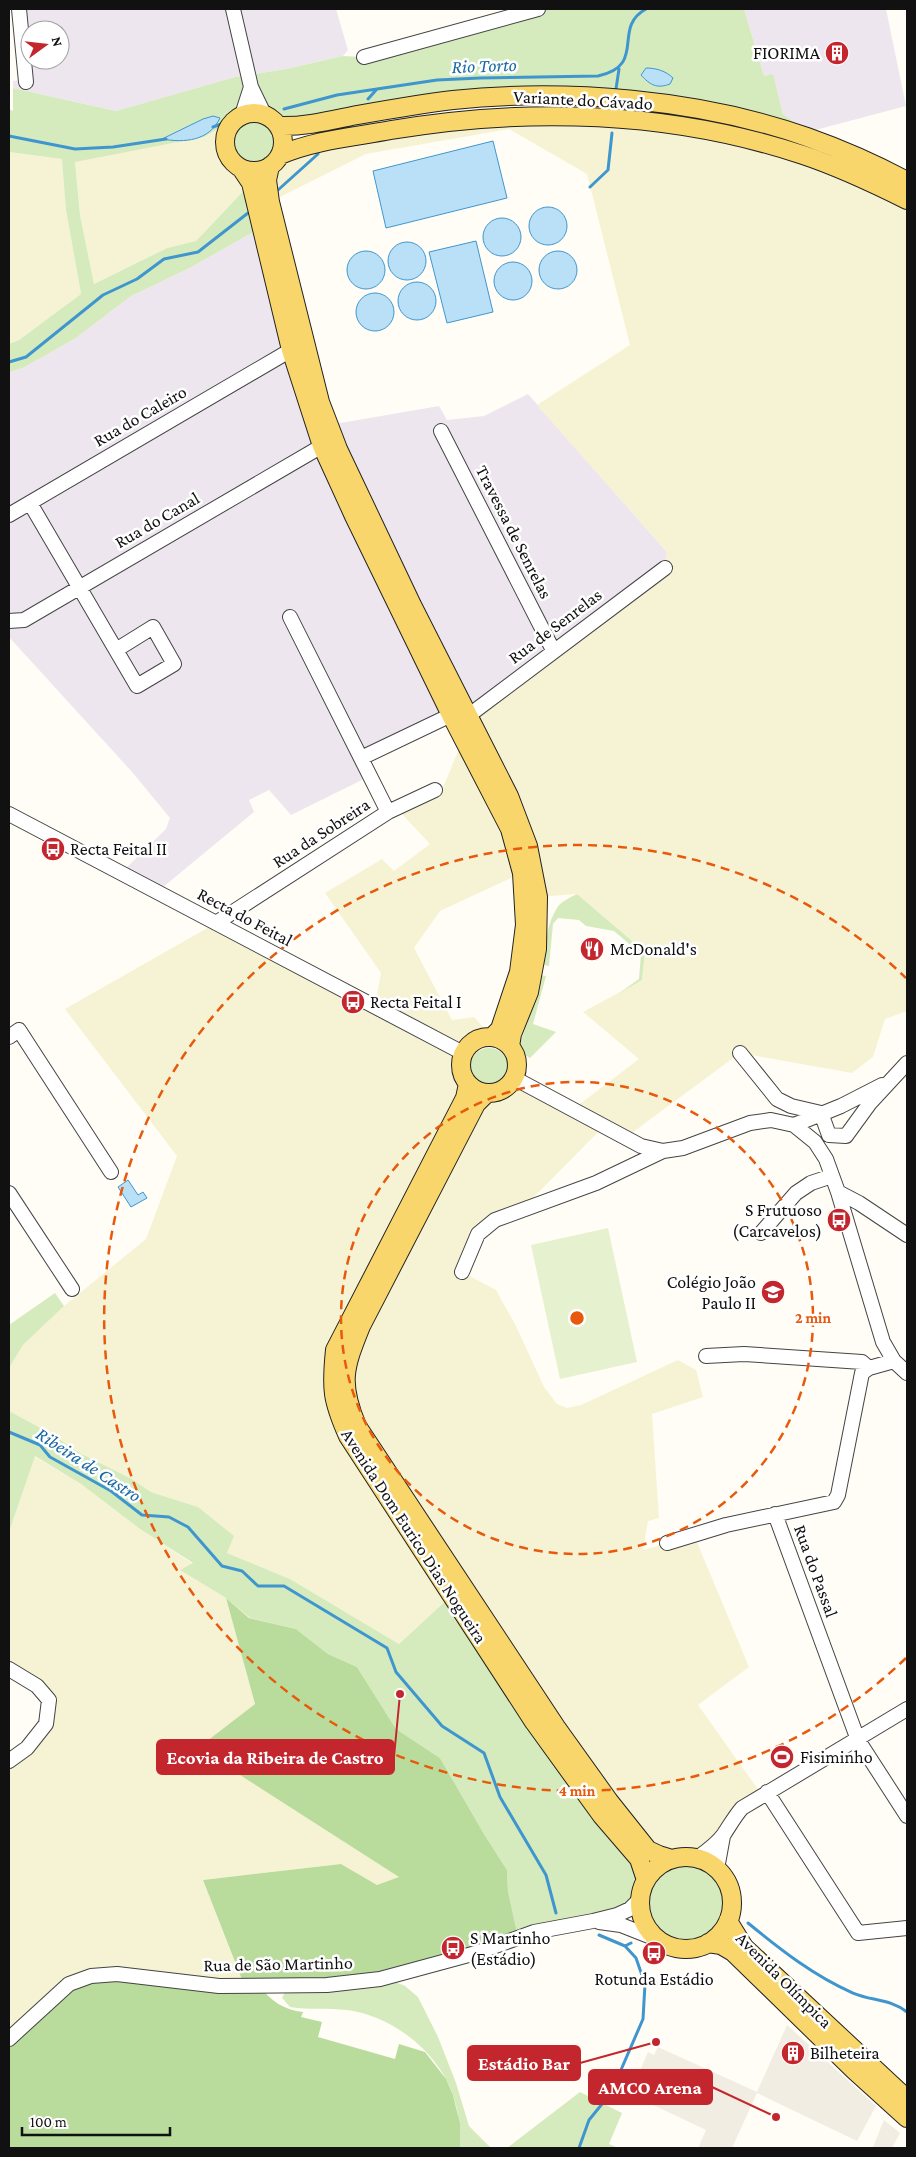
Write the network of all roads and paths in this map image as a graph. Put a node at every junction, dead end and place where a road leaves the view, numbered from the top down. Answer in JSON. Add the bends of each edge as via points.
{"nodes":[{"id":1,"x":19,"y":9,"type":"edge"},
{"id":2,"x":233,"y":9,"type":"edge"},
{"id":3,"x":538,"y":9,"type":"edge"},
{"id":4,"x":364,"y":57,"type":"dead end"},
{"id":5,"x":26,"y":82,"type":"dead end"},
{"id":6,"x":251,"y":87,"type":"junction"},
{"id":7,"x":242,"y":116,"type":"junction"},
{"id":8,"x":272,"y":121,"type":"junction"},
{"id":9,"x":275,"y":160,"type":"junction"},
{"id":10,"x":241,"y":168,"type":"junction"},
{"id":11,"x":907,"y":180,"type":"edge"},
{"id":12,"x":907,"y":200,"type":"edge"},
{"id":13,"x":291,"y":350,"type":"junction"},
{"id":14,"x":441,"y":431,"type":"dead end"},
{"id":15,"x":322,"y":446,"type":"junction"},
{"id":16,"x":30,"y":503,"type":"junction"},
{"id":17,"x":9,"y":514,"type":"edge"},
{"id":18,"x":665,"y":568,"type":"dead end"},
{"id":19,"x":78,"y":588,"type":"junction"},
{"id":20,"x":290,"y":617,"type":"dead end"},
{"id":21,"x":9,"y":621,"type":"edge"},
{"id":22,"x":116,"y":650,"type":"dead end"},
{"id":23,"x":553,"y":650,"type":"junction"},
{"id":24,"x":459,"y":715,"type":"junction"},
{"id":25,"x":361,"y":758,"type":"junction"},
{"id":26,"x":435,"y":790,"type":"dead end"},
{"id":27,"x":388,"y":812,"type":"junction"},
{"id":28,"x":9,"y":814,"type":"edge"},
{"id":29,"x":216,"y":923,"type":"junction"},
{"id":30,"x":9,"y":1037,"type":"edge"},
{"id":31,"x":492,"y":1037,"type":"junction"},
{"id":32,"x":510,"y":1046,"type":"junction"},
{"id":33,"x":463,"y":1053,"type":"junction"},
{"id":34,"x":740,"y":1053,"type":"dead end"},
{"id":35,"x":907,"y":1064,"type":"edge"},
{"id":36,"x":897,"y":1076,"type":"junction"},
{"id":37,"x":514,"y":1078,"type":"junction"},
{"id":38,"x":468,"y":1084,"type":"junction"},
{"id":39,"x":486,"y":1094,"type":"junction"},
{"id":40,"x":820,"y":1114,"type":"junction"},
{"id":41,"x":794,"y":1125,"type":"junction"},
{"id":42,"x":663,"y":1151,"type":"junction"},
{"id":43,"x":111,"y":1172,"type":"dead end"},
{"id":44,"x":832,"y":1176,"type":"junction"},
{"id":45,"x":838,"y":1192,"type":"junction"},
{"id":46,"x":9,"y":1193,"type":"edge"},
{"id":47,"x":761,"y":1233,"type":"dead end"},
{"id":48,"x":907,"y":1235,"type":"edge"},
{"id":49,"x":462,"y":1272,"type":"dead end"},
{"id":50,"x":72,"y":1288,"type":"dead end"},
{"id":51,"x":706,"y":1356,"type":"dead end"},
{"id":52,"x":894,"y":1361,"type":"junction"},
{"id":53,"x":869,"y":1368,"type":"junction"},
{"id":54,"x":907,"y":1373,"type":"edge"},
{"id":55,"x":775,"y":1514,"type":"junction"},
{"id":56,"x":667,"y":1543,"type":"dead end"},
{"id":57,"x":9,"y":1669,"type":"edge"},
{"id":58,"x":907,"y":1709,"type":"edge"},
{"id":59,"x":858,"y":1740,"type":"junction"},
{"id":60,"x":9,"y":1761,"type":"edge"},
{"id":61,"x":766,"y":1792,"type":"junction"},
{"id":62,"x":907,"y":1816,"type":"edge"},
{"id":63,"x":723,"y":1835,"type":"junction"},
{"id":64,"x":697,"y":1858,"type":"junction"},
{"id":65,"x":672,"y":1859,"type":"junction"},
{"id":66,"x":717,"y":1868,"type":"junction"},
{"id":67,"x":646,"y":1880,"type":"junction"},
{"id":68,"x":640,"y":1899,"type":"junction"},
{"id":69,"x":593,"y":1921,"type":"junction"},
{"id":70,"x":728,"y":1921,"type":"junction"},
{"id":71,"x":907,"y":1928,"type":"edge"},
{"id":72,"x":659,"y":1940,"type":"junction"},
{"id":73,"x":708,"y":1943,"type":"junction"},
{"id":74,"x":9,"y":2039,"type":"edge"},
{"id":75,"x":907,"y":2099,"type":"edge"},
{"id":76,"x":907,"y":2118,"type":"edge"}],
"edges":[{"from":1,"to":5,"type":"street"},
{"from":2,"to":6,"type":"street"},
{"from":3,"to":4,"type":"street"},
{"from":6,"to":7,"type":"street"},
{"from":6,"to":8,"type":"street"},
{"from":7,"to":8,"type":"main road","via":[[258,113]]},
{"from":7,"to":10,"type":"main road","via":[[232,123],[225,139],[228,156]]},
{"from":8,"to":9,"type":"main road","via":[[282,135],[282,145]]},
{"from":8,"to":11,"type":"main road","name":"Variante do Cávado","via":[[301,126],[454,100],[546,96],[634,100],[770,126],[840,150]]},
{"from":9,"to":10,"type":"main road","via":[[256,171]]},
{"from":9,"to":12,"type":"main road","name":"Variante do Cávado","via":[[305,146],[411,127],[456,121],[591,116],[631,119],[776,147],[836,168]]},
{"from":9,"to":24,"type":"main road","via":[[267,180],[270,202],[320,402],[338,449]]},
{"from":10,"to":13,"type":"main road","via":[[251,183]]},
{"from":13,"to":15,"type":"main road"},
{"from":13,"to":16,"type":"street","name":"Rua do Caleiro"},
{"from":14,"to":23,"type":"street","name":"Travessa de Senrelas"},
{"from":15,"to":19,"type":"street","name":"Rua do Canal"},
{"from":15,"to":24,"type":"main road","via":[[354,516]]},
{"from":16,"to":17,"type":"street","name":"Rua do Caleiro"},
{"from":16,"to":19,"type":"street"},
{"from":18,"to":23,"type":"street","name":"Rua de Senrelas"},
{"from":19,"to":21,"type":"street","name":"Rua do Canal","via":[[24,620]]},
{"from":19,"to":22,"type":"street"},
{"from":20,"to":25,"type":"street","name":"Rua da Sobreira"},
{"from":23,"to":24,"type":"street","name":"Rua de Senrelas"},
{"from":24,"to":25,"type":"street"},
{"from":24,"to":31,"type":"main road","via":[[510,829],[522,873],[525,925],[519,972],[500,1029]]},
{"from":24,"to":32,"type":"main road","via":[[508,796],[528,846],[538,897],[538,949],[529,992]]},
{"from":25,"to":27,"type":"street","name":"Rua da Sobreira"},
{"from":26,"to":27,"type":"street"},
{"from":27,"to":29,"type":"street","name":"Rua da Sobreira"},
{"from":28,"to":29,"type":"street","name":"Recta do Feital"},
{"from":29,"to":33,"type":"street","name":"Recta do Feital"},
{"from":30,"to":43,"type":"street","via":[[19,1030]]},
{"from":31,"to":32,"type":"main road"},
{"from":31,"to":33,"type":"main road","via":[[475,1040]]},
{"from":32,"to":37,"type":"main road","via":[[517,1062]]},
{"from":33,"to":38,"type":"main road","via":[[460,1070]]},
{"from":34,"to":40,"type":"street","via":[[778,1099]]},
{"from":35,"to":36,"type":"street"},
{"from":36,"to":40,"type":"street"},
{"from":36,"to":40,"type":"street","via":[[870,1102],[846,1136],[829,1135]]},
{"from":37,"to":39,"type":"main road","via":[[502,1090]]},
{"from":37,"to":42,"type":"street","via":[[641,1146]]},
{"from":38,"to":39,"type":"main road"},
{"from":38,"to":67,"type":"main road","name":"Avenida Dom Eurico Dias Nogueira","via":[[465,1098],[335,1350],[332,1380],[335,1408],[348,1436],[534,1722],[602,1816],[639,1859]]},
{"from":39,"to":65,"type":"main road","name":"Avenida Dom Eurico Dias Nogueira","via":[[476,1104],[361,1326],[348,1358],[345,1379],[347,1404],[357,1426],[556,1727],[648,1850]]},
{"from":40,"to":41,"type":"street"},
{"from":41,"to":42,"type":"street","via":[[771,1120],[750,1123],[683,1148]]},
{"from":41,"to":44,"type":"street","via":[[815,1142]]},
{"from":42,"to":49,"type":"street","via":[[596,1183],[495,1220],[478,1234]]},
{"from":44,"to":45,"type":"street"},
{"from":44,"to":47,"type":"street","via":[[796,1192]]},
{"from":45,"to":48,"type":"street","via":[[859,1202]]},
{"from":45,"to":52,"type":"street","via":[[883,1342]]},
{"from":46,"to":50,"type":"street"},
{"from":51,"to":53,"type":"street","via":[[744,1354],[862,1362]]},
{"from":52,"to":53,"type":"street"},
{"from":52,"to":54,"type":"street"},
{"from":53,"to":55,"type":"street","name":"Rua do Passal","via":[[862,1374],[834,1502]]},
{"from":55,"to":56,"type":"street"},
{"from":55,"to":59,"type":"street","name":"Rua do Passal"},
{"from":57,"to":60,"type":"street","via":[[37,1686],[49,1700],[46,1724],[27,1748]]},
{"from":58,"to":59,"type":"street"},
{"from":59,"to":61,"type":"street"},
{"from":59,"to":62,"type":"street","name":"Rua do Passal"},
{"from":61,"to":63,"type":"street","via":[[742,1808]]},
{"from":61,"to":71,"type":"street","via":[[858,1933]]},
{"from":63,"to":64,"type":"street"},
{"from":63,"to":66,"type":"street"},
{"from":64,"to":65,"type":"main road","via":[[684,1856]]},
{"from":64,"to":66,"type":"main road"},
{"from":65,"to":67,"type":"main road","via":[[657,1867]]},
{"from":66,"to":70,"type":"main road","name":"Avenida Olímpica","via":[[732,1895]]},
{"from":67,"to":68,"type":"main road"},
{"from":68,"to":69,"type":"street","name":"Rua de São Martinho","via":[[630,1909]]},
{"from":68,"to":72,"type":"main road","via":[[644,1922]]},
{"from":69,"to":72,"type":"street","name":"Rua de São Martinho","via":[[621,1925]]},
{"from":69,"to":74,"type":"street","name":"Rua de São Martinho","via":[[534,1932],[457,1958],[380,1979],[352,1983],[219,1986],[118,1974],[91,1976],[69,1984]]},
{"from":70,"to":73,"type":"main road","name":"Avenida Olímpica","via":[[720,1934]]},
{"from":70,"to":75,"type":"main road","name":"Avenida Olímpica","via":[[744,1947]]},
{"from":72,"to":73,"type":"main road","name":"Avenida Olímpica","via":[[682,1948]]},
{"from":73,"to":76,"type":"main road","name":"Avenida Olímpica","via":[[721,1945],[733,1952]]}]}
